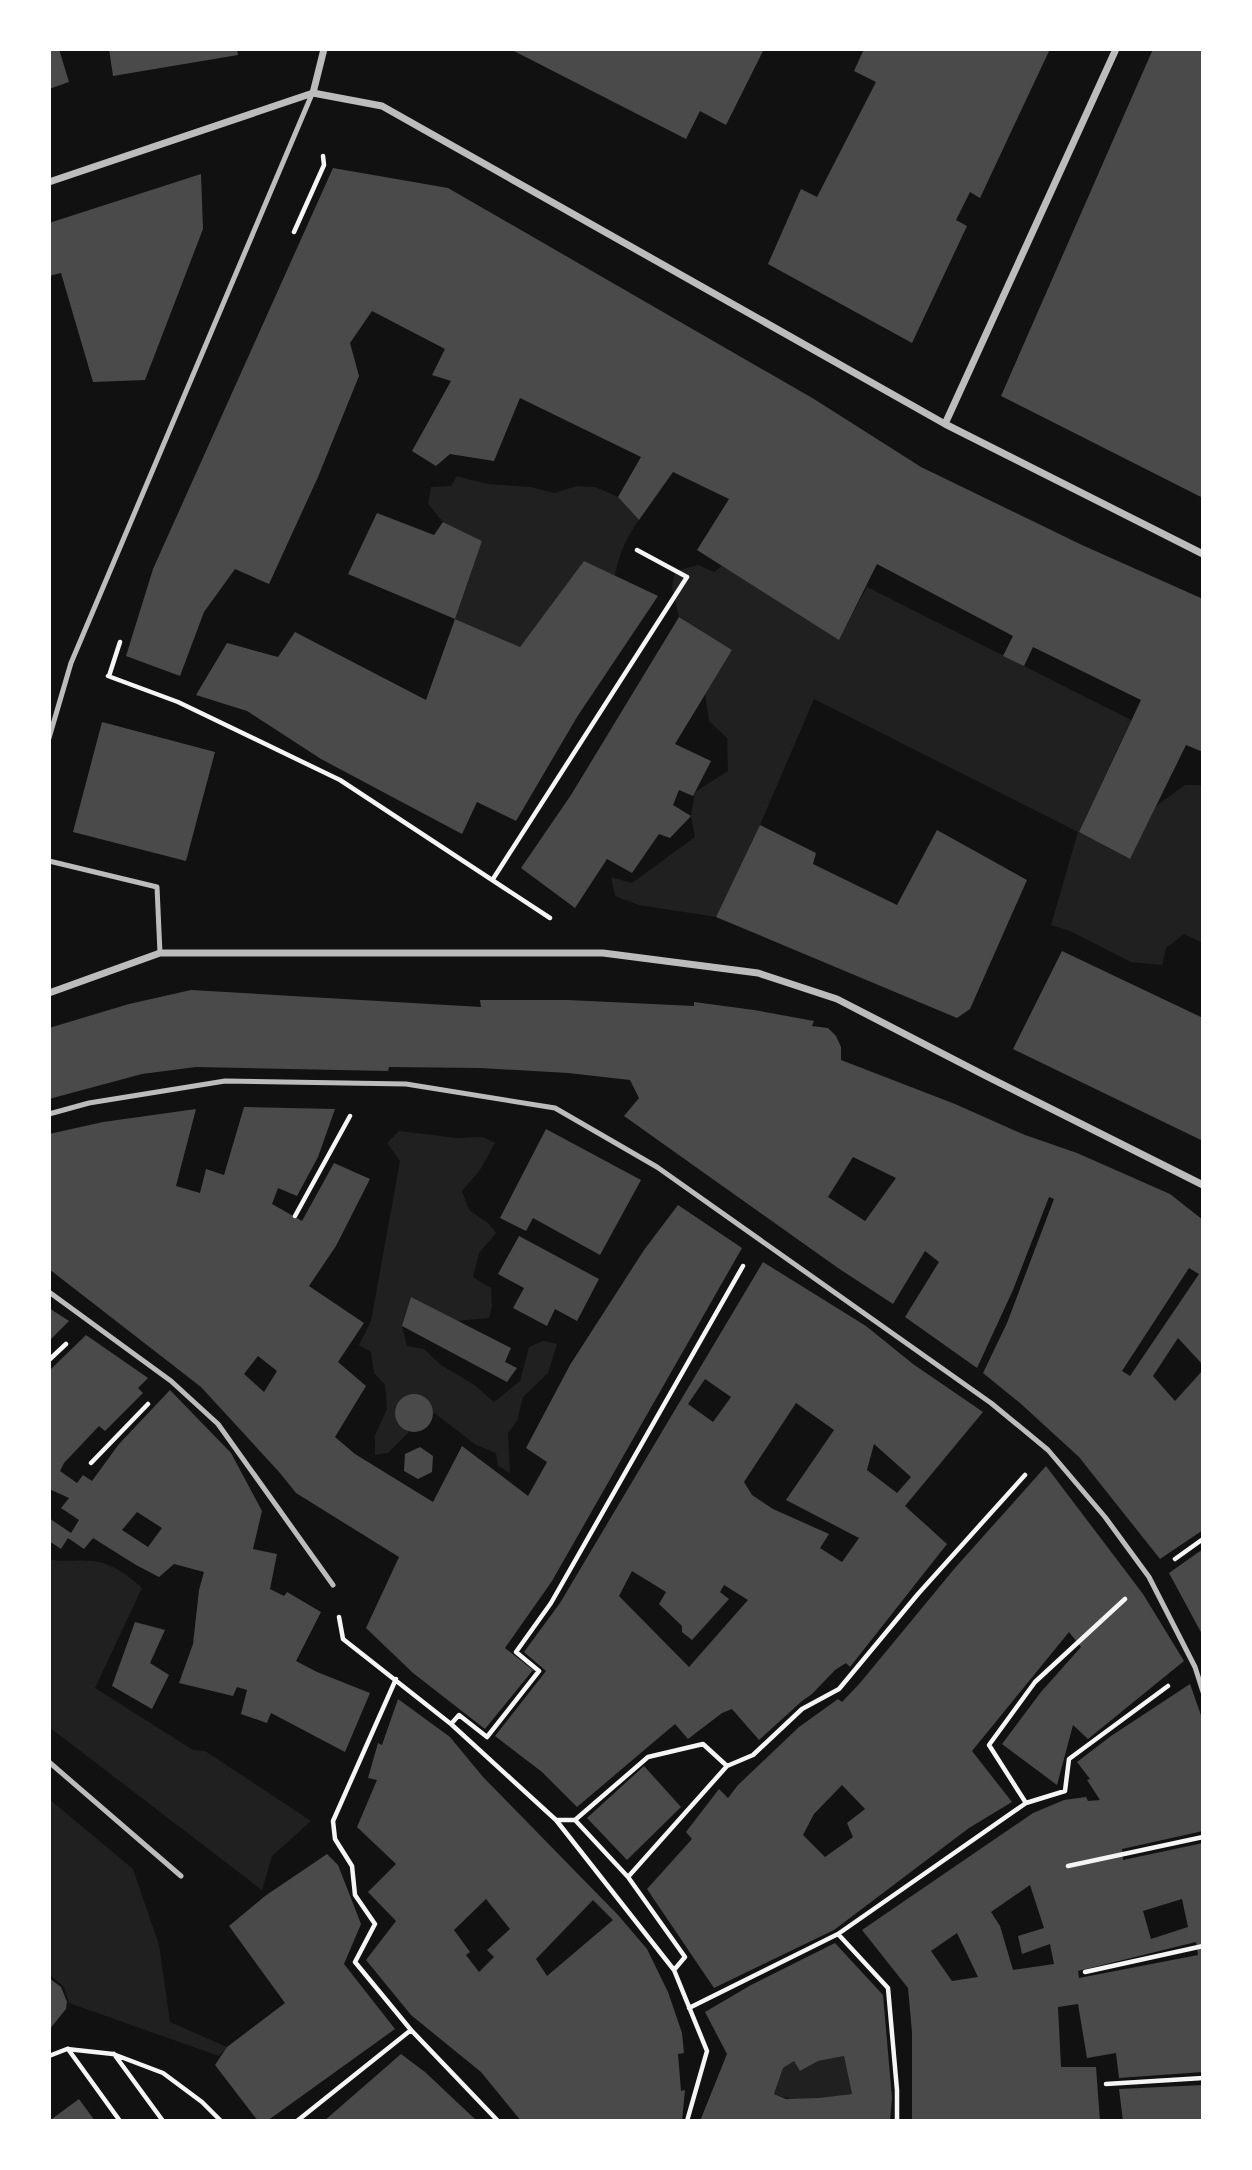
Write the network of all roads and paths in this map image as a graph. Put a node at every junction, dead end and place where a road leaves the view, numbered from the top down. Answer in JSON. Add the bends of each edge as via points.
{"nodes":[{"id":1,"x":324,"y":49,"type":"edge"},
{"id":2,"x":1116,"y":49,"type":"edge"},
{"id":3,"x":313,"y":93,"type":"junction"},
{"id":4,"x":49,"y":182,"type":"edge"},
{"id":5,"x":945,"y":424,"type":"junction"},
{"id":6,"x":637,"y":550,"type":"dead end"},
{"id":7,"x":1203,"y":554,"type":"edge"},
{"id":8,"x":71,"y":663,"type":"junction"},
{"id":9,"x":49,"y":738,"type":"edge"},
{"id":10,"x":49,"y":861,"type":"edge"},
{"id":11,"x":494,"y":879,"type":"junction"},
{"id":12,"x":160,"y":953,"type":"junction"},
{"id":13,"x":603,"y":953,"type":"junction"},
{"id":14,"x":49,"y":993,"type":"edge"},
{"id":15,"x":367,"y":1084,"type":"junction"},
{"id":16,"x":49,"y":1114,"type":"edge"},
{"id":17,"x":1203,"y":1185,"type":"edge"},
{"id":18,"x":295,"y":1216,"type":"dead end"},
{"id":19,"x":759,"y":1239,"type":"junction"},
{"id":20,"x":49,"y":1292,"type":"edge"},
{"id":21,"x":171,"y":1381,"type":"junction"},
{"id":22,"x":1048,"y":1450,"type":"junction"},
{"id":23,"x":91,"y":1463,"type":"dead end"},
{"id":24,"x":1149,"y":1577,"type":"junction"},
{"id":25,"x":333,"y":1585,"type":"joint"},
{"id":26,"x":1195,"y":1667,"type":"junction"},
{"id":27,"x":396,"y":1679,"type":"junction"},
{"id":28,"x":1203,"y":1692,"type":"edge"},
{"id":29,"x":451,"y":1724,"type":"junction"},
{"id":30,"x":49,"y":1762,"type":"edge"},
{"id":31,"x":727,"y":1766,"type":"junction"},
{"id":32,"x":1027,"y":1802,"type":"junction"},
{"id":33,"x":556,"y":1820,"type":"junction"},
{"id":34,"x":575,"y":1820,"type":"junction"},
{"id":35,"x":1203,"y":1837,"type":"edge"},
{"id":36,"x":1068,"y":1866,"type":"dead end"},
{"id":37,"x":181,"y":1876,"type":"dead end"},
{"id":38,"x":628,"y":1877,"type":"junction"},
{"id":39,"x":838,"y":1934,"type":"junction"},
{"id":40,"x":1203,"y":1946,"type":"edge"},
{"id":41,"x":674,"y":1970,"type":"junction"},
{"id":42,"x":1084,"y":1972,"type":"dead end"},
{"id":43,"x":689,"y":2008,"type":"junction"},
{"id":44,"x":411,"y":2030,"type":"junction"},
{"id":45,"x":67,"y":2049,"type":"junction"},
{"id":46,"x":113,"y":2054,"type":"junction"},
{"id":47,"x":49,"y":2056,"type":"edge"},
{"id":48,"x":1203,"y":2078,"type":"edge"},
{"id":49,"x":1106,"y":2084,"type":"dead end"},
{"id":50,"x":120,"y":2121,"type":"edge"},
{"id":51,"x":163,"y":2121,"type":"edge"},
{"id":52,"x":222,"y":2121,"type":"edge"},
{"id":53,"x":297,"y":2121,"type":"edge"},
{"id":54,"x":498,"y":2121,"type":"edge"},
{"id":55,"x":687,"y":2121,"type":"edge"},
{"id":56,"x":897,"y":2121,"type":"edge"}],
"edges":[{"from":1,"to":3,"type":"street"},
{"from":2,"to":5,"type":"street"},
{"from":3,"to":4,"type":"street"},
{"from":3,"to":5,"type":"street","via":[[382,106]]},
{"from":3,"to":8,"type":"lane"},
{"from":5,"to":7,"type":"street"},
{"from":6,"to":11,"type":"path","via":[[687,577]]},
{"from":8,"to":9,"type":"lane"},
{"from":8,"to":11,"type":"path","via":[[178,702],[340,780]]},
{"from":10,"to":12,"type":"lane","via":[[156,887]]},
{"from":11,"to":13,"type":"path"},
{"from":12,"to":13,"type":"street"},
{"from":12,"to":14,"type":"street"},
{"from":13,"to":17,"type":"street","via":[[758,973],[838,999]]},
{"from":15,"to":16,"type":"lane","via":[[225,1081]]},
{"from":15,"to":18,"type":"path"},
{"from":15,"to":19,"type":"lane","via":[[406,1084],[555,1108],[657,1167]]},
{"from":19,"to":22,"type":"lane","via":[[990,1403]]},
{"from":19,"to":29,"type":"path","via":[[551,1603],[516,1652],[539,1671],[487,1737],[459,1715]]},
{"from":20,"to":21,"type":"lane"},
{"from":21,"to":23,"type":"path"},
{"from":21,"to":25,"type":"lane","via":[[218,1424]]},
{"from":22,"to":24,"type":"lane"},
{"from":22,"to":31,"type":"path","via":[[839,1689],[802,1709],[753,1755]]},
{"from":24,"to":26,"type":"lane"},
{"from":24,"to":32,"type":"path","via":[[1035,1682],[989,1745]]},
{"from":25,"to":27,"type":"path","via":[[343,1639]]},
{"from":26,"to":28,"type":"lane"},
{"from":26,"to":32,"type":"path","via":[[1069,1759],[1065,1791]]},
{"from":27,"to":29,"type":"path"},
{"from":27,"to":44,"type":"path","via":[[333,1821],[335,1839],[352,1866],[355,1895],[375,1924],[355,1962]]},
{"from":29,"to":33,"type":"path"},
{"from":30,"to":37,"type":"lane"},
{"from":31,"to":34,"type":"path","via":[[704,1744],[648,1757]]},
{"from":31,"to":38,"type":"path"},
{"from":32,"to":39,"type":"path"},
{"from":33,"to":34,"type":"path"},
{"from":33,"to":41,"type":"path"},
{"from":34,"to":38,"type":"path"},
{"from":35,"to":36,"type":"path"},
{"from":38,"to":41,"type":"path","via":[[685,1957]]},
{"from":39,"to":43,"type":"path"},
{"from":39,"to":56,"type":"path","via":[[888,1988]]},
{"from":40,"to":42,"type":"path"},
{"from":41,"to":43,"type":"path"},
{"from":43,"to":55,"type":"path","via":[[706,2051]]},
{"from":44,"to":53,"type":"path"},
{"from":44,"to":54,"type":"path"},
{"from":45,"to":46,"type":"path"},
{"from":45,"to":47,"type":"path"},
{"from":45,"to":50,"type":"path"},
{"from":46,"to":51,"type":"path"},
{"from":46,"to":52,"type":"path","via":[[163,2073]]},
{"from":48,"to":49,"type":"path"}]}
